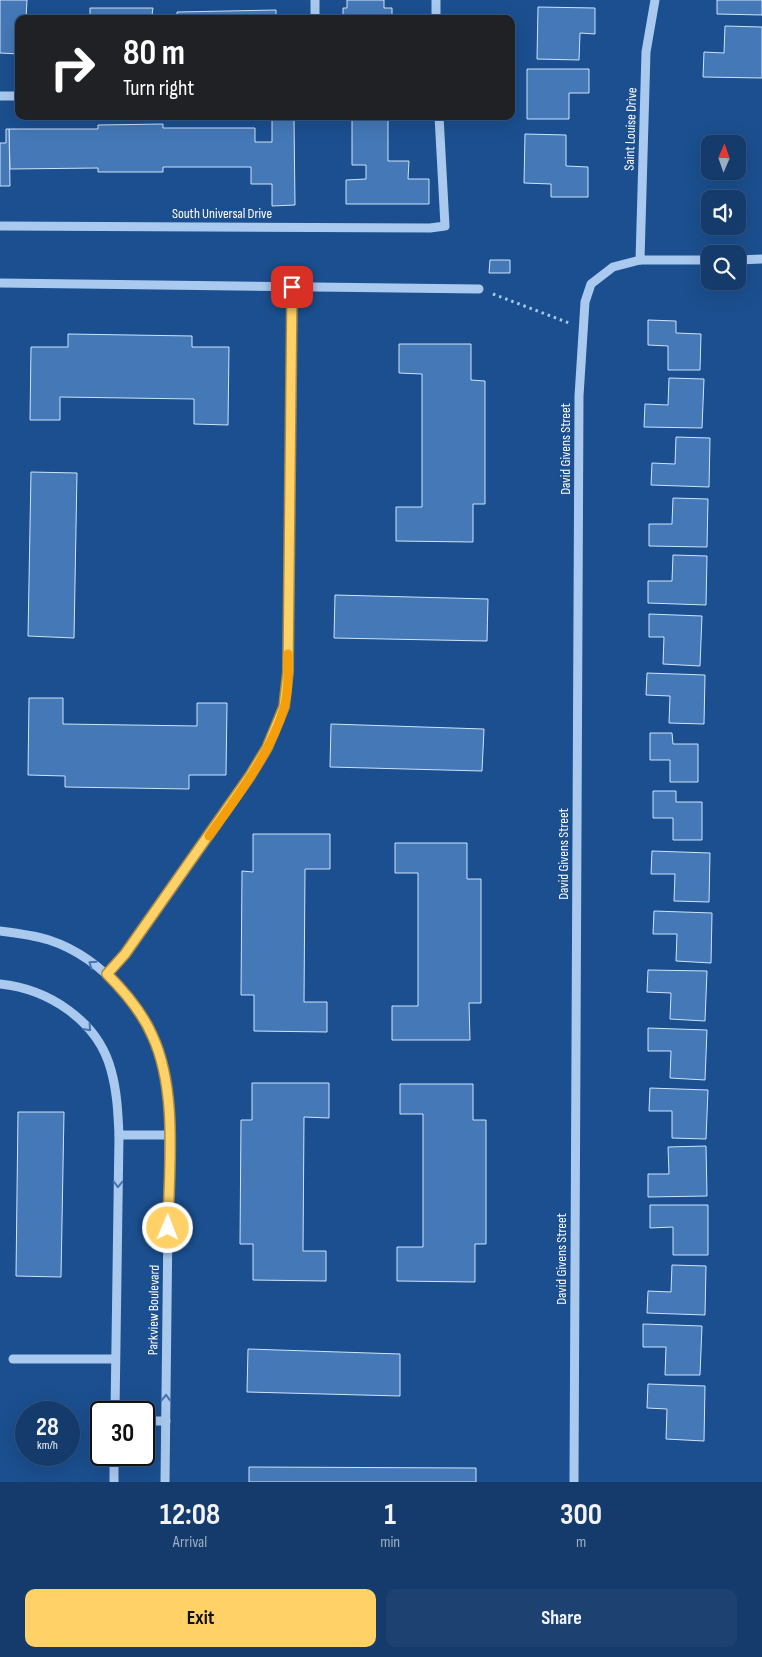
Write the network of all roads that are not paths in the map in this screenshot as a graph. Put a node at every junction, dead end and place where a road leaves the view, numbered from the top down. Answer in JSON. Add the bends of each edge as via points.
{"nodes":[{"id":1,"x":314,"y":0,"type":"edge"},
{"id":2,"x":436,"y":0,"type":"edge"},
{"id":3,"x":655,"y":0,"type":"edge"},
{"id":4,"x":315,"y":15,"type":"edge"},
{"id":5,"x":436,"y":15,"type":"edge"},
{"id":6,"x":439,"y":120,"type":"edge"},
{"id":7,"x":0,"y":226,"type":"edge"},
{"id":8,"x":762,"y":259,"type":"edge"},
{"id":9,"x":640,"y":260,"type":"junction"},
{"id":10,"x":701,"y":260,"type":"edge"},
{"id":11,"x":746,"y":260,"type":"edge"},
{"id":12,"x":0,"y":283,"type":"edge"},
{"id":13,"x":292,"y":287,"type":"junction"},
{"id":14,"x":479,"y":288,"type":"road end"},
{"id":15,"x":0,"y":931,"type":"edge"},
{"id":16,"x":107,"y":974,"type":"junction"},
{"id":17,"x":0,"y":984,"type":"edge"},
{"id":18,"x":118,"y":1135,"type":"junction"},
{"id":19,"x":169,"y":1135,"type":"junction"},
{"id":20,"x":13,"y":1359,"type":"dead end"},
{"id":21,"x":116,"y":1359,"type":"junction"},
{"id":22,"x":115,"y":1401,"type":"edge"},
{"id":23,"x":155,"y":1421,"type":"edge"},
{"id":24,"x":166,"y":1421,"type":"junction"},
{"id":25,"x":114,"y":1466,"type":"edge"},
{"id":26,"x":114,"y":1482,"type":"edge"},
{"id":27,"x":165,"y":1482,"type":"edge"},
{"id":28,"x":574,"y":1482,"type":"edge"}],
"edges":[{"from":1,"to":4,"type":"street"},
{"from":2,"to":5,"type":"street"},
{"from":3,"to":9,"type":"street","name":"Saint Louise Drive","via":[[646,52]]},
{"from":6,"to":7,"type":"street","name":"South Universal Drive","via":[[445,226]]},
{"from":8,"to":11,"type":"street"},
{"from":9,"to":10,"type":"street","name":"David Givens Street"},
{"from":9,"to":28,"type":"street","name":"David Givens Street","via":[[613,267],[591,284],[585,302],[579,396]]},
{"from":12,"to":13,"type":"street"},
{"from":13,"to":14,"type":"street"},
{"from":13,"to":16,"type":"street","via":[[288,672],[284,707],[267,748],[250,776],[125,954]]},
{"from":16,"to":15,"type":"street","name":"Parkview Boulevard","one_way":true,"via":[[50,940]]},
{"from":16,"to":19,"type":"street","name":"Parkview Boulevard","via":[[138,1011],[160,1054],[167,1086]]},
{"from":17,"to":18,"type":"street","one_way":true,"via":[[35,991],[58,1002],[98,1039],[111,1068],[117,1099]]},
{"from":18,"to":19,"type":"street"},
{"from":18,"to":21,"type":"street","one_way":true},
{"from":24,"to":19,"type":"street","name":"Parkview Boulevard","one_way":true},
{"from":20,"to":21,"type":"street"},
{"from":21,"to":22,"type":"street"},
{"from":23,"to":24,"type":"street"},
{"from":24,"to":27,"type":"street","name":"Parkview Boulevard"},
{"from":25,"to":26,"type":"street"}]}
